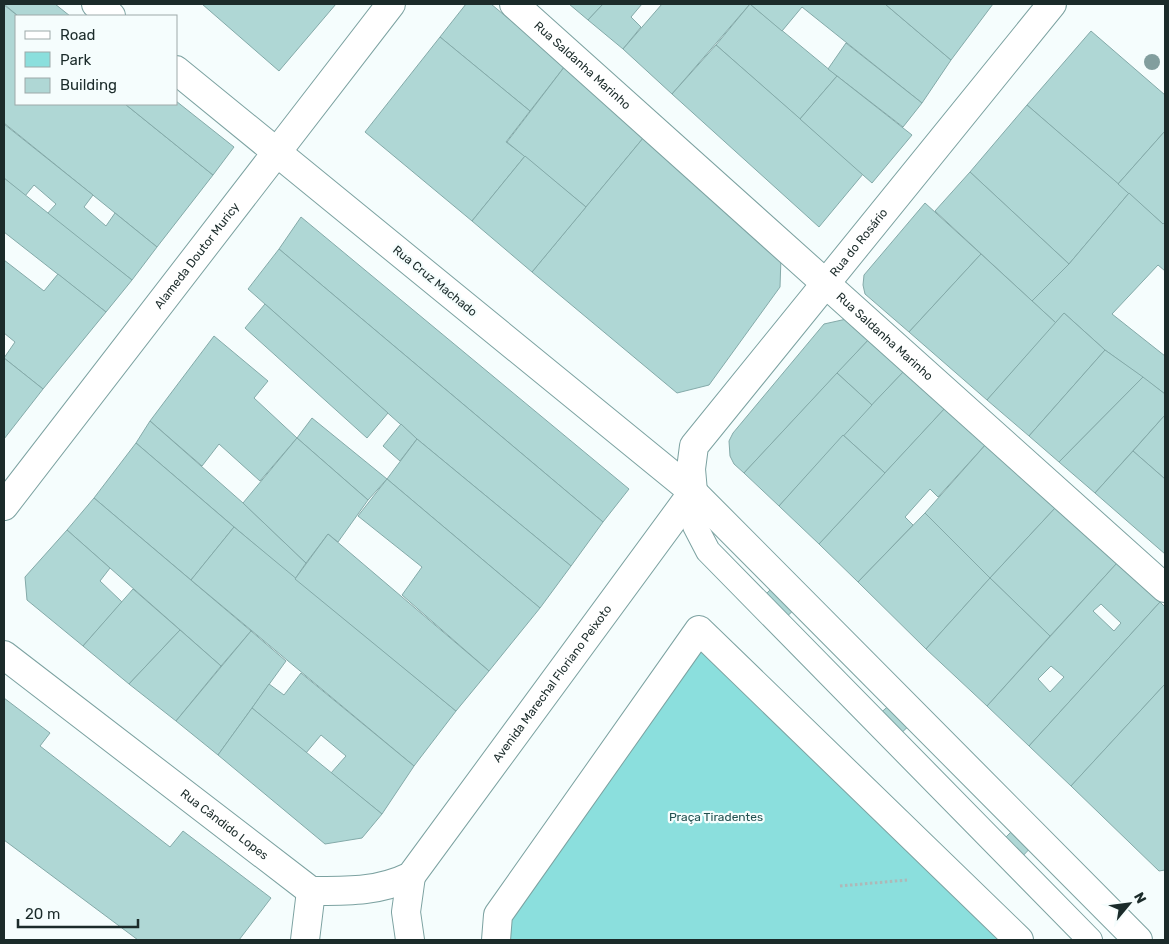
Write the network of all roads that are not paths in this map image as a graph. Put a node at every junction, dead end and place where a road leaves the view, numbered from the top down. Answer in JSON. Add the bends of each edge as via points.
{"nodes":[{"id":1,"x":96,"y":4,"type":"edge"},
{"id":2,"x":391,"y":4,"type":"edge"},
{"id":3,"x":514,"y":4,"type":"edge"},
{"id":4,"x":1052,"y":4,"type":"edge"},
{"id":5,"x":110,"y":15,"type":"edge"},
{"id":6,"x":178,"y":72,"type":"edge"},
{"id":7,"x":276,"y":152,"type":"junction"},
{"id":8,"x":826,"y":284,"type":"junction"},
{"id":9,"x":693,"y":492,"type":"junction"},
{"id":10,"x":4,"y":506,"type":"edge"},
{"id":11,"x":1165,"y":588,"type":"edge"},
{"id":12,"x":4,"y":655,"type":"edge"},
{"id":13,"x":411,"y":876,"type":"junction"},
{"id":14,"x":312,"y":891,"type":"junction"},
{"id":15,"x":305,"y":940,"type":"edge"},
{"id":16,"x":410,"y":940,"type":"edge"},
{"id":17,"x":496,"y":940,"type":"edge"},
{"id":18,"x":1019,"y":940,"type":"edge"},
{"id":19,"x":1090,"y":940,"type":"edge"},
{"id":20,"x":1138,"y":940,"type":"edge"}],
"edges":[{"from":1,"to":5,"type":"street"},
{"from":2,"to":7,"type":"street","name":"Alameda Doutor Muricy"},
{"from":3,"to":8,"type":"street","name":"Rua Saldanha Marinho"},
{"from":4,"to":8,"type":"street","name":"Rua do Rosário"},
{"from":6,"to":7,"type":"street","name":"Rua Cruz Machado"},
{"from":7,"to":9,"type":"street","name":"Rua Cruz Machado"},
{"from":7,"to":10,"type":"street","name":"Alameda Doutor Muricy"},
{"from":8,"to":9,"type":"street","name":"Rua do Rosário","via":[[694,446]]},
{"from":8,"to":11,"type":"street","name":"Rua Saldanha Marinho"},
{"from":9,"to":13,"type":"street","name":"Avenida Marechal Floriano Peixoto"},
{"from":9,"to":19,"type":"lane","via":[[695,526],[708,551]]},
{"from":9,"to":20,"type":"street","name":"Rua Cruz Machado"},
{"from":12,"to":14,"type":"street","name":"Rua Cândido Lopes"},
{"from":13,"to":14,"type":"street","via":[[391,886],[352,891]]},
{"from":13,"to":16,"type":"street","via":[[406,912]]},
{"from":14,"to":15,"type":"street"},
{"from":17,"to":18,"type":"street","via":[[498,915],[700,630]]}]}
